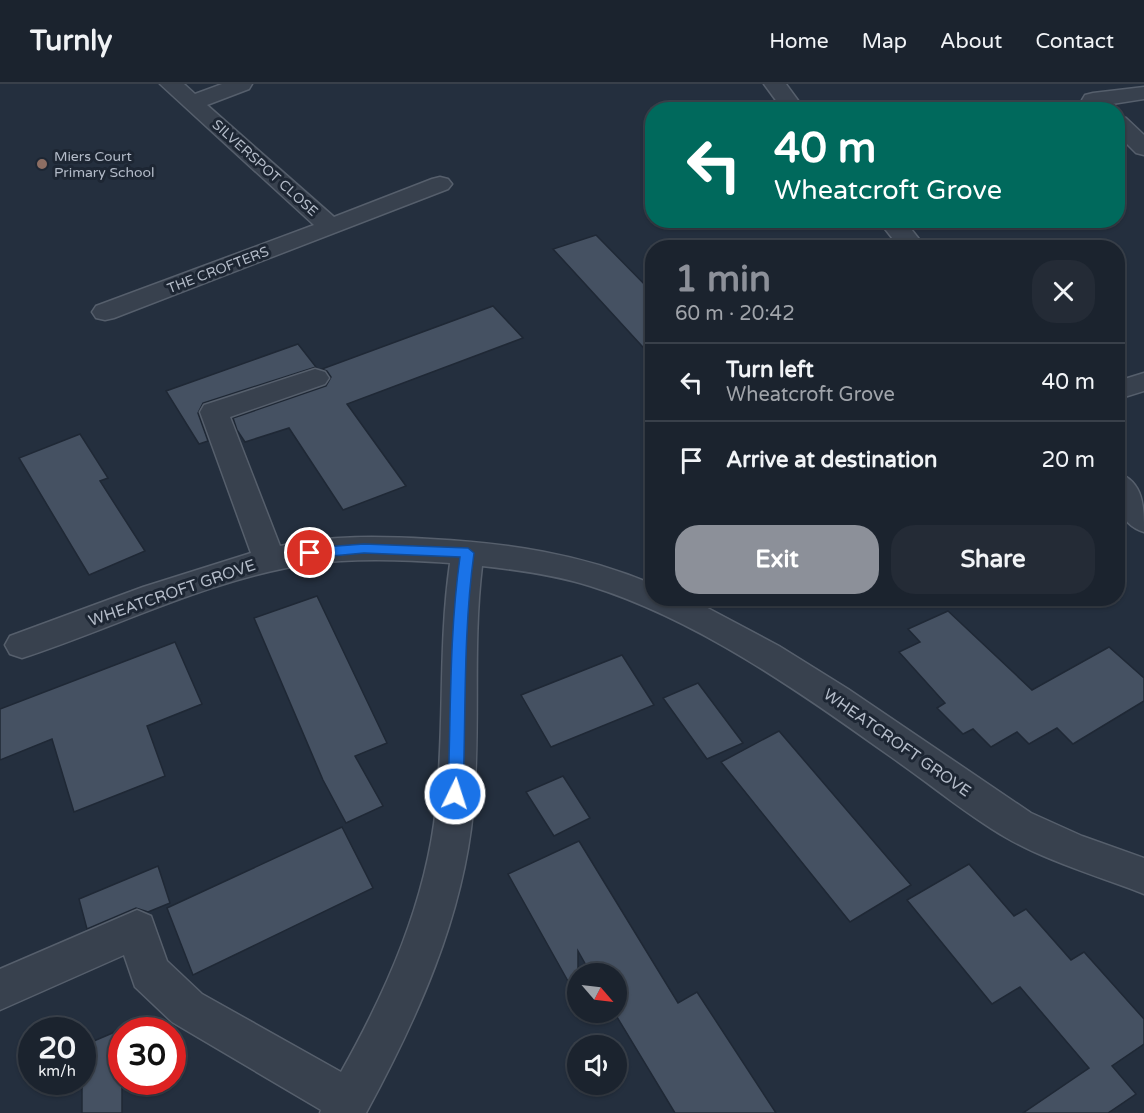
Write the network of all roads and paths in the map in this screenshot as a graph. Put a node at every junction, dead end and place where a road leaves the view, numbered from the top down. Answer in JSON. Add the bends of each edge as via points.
{"nodes":[{"id":1,"x":171,"y":84,"type":"edge"},
{"id":2,"x":241,"y":84,"type":"edge"},
{"id":3,"x":775,"y":84,"type":"edge"},
{"id":4,"x":1076,"y":84,"type":"edge"},
{"id":5,"x":1144,"y":93,"type":"edge"},
{"id":6,"x":788,"y":102,"type":"edge"},
{"id":7,"x":1095,"y":102,"type":"edge"},
{"id":8,"x":1110,"y":102,"type":"edge"},
{"id":9,"x":193,"y":103,"type":"junction"},
{"id":10,"x":1125,"y":130,"type":"edge"},
{"id":11,"x":1144,"y":148,"type":"edge"},
{"id":12,"x":440,"y":184,"type":"dead end"},
{"id":13,"x":331,"y":227,"type":"junction"},
{"id":14,"x":897,"y":228,"type":"edge"},
{"id":15,"x":907,"y":240,"type":"edge"},
{"id":16,"x":105,"y":312,"type":"dead end"},
{"id":17,"x":315,"y":378,"type":"dead end"},
{"id":18,"x":1144,"y":382,"type":"edge"},
{"id":19,"x":1125,"y":388,"type":"edge"},
{"id":20,"x":1125,"y":494,"type":"edge"},
{"id":21,"x":1144,"y":521,"type":"edge"},
{"id":22,"x":468,"y":553,"type":"junction"},
{"id":23,"x":270,"y":561,"type":"junction"},
{"id":24,"x":645,"y":594,"type":"edge"},
{"id":25,"x":672,"y":606,"type":"edge"},
{"id":26,"x":22,"y":645,"type":"dead end"},
{"id":27,"x":1144,"y":876,"type":"edge"},
{"id":28,"x":0,"y":990,"type":"edge"},
{"id":29,"x":346,"y":1107,"type":"edge"}],
"edges":[{"from":1,"to":9,"type":"street","name":"SILVERSPOT CLOSE"},
{"from":2,"to":9,"type":"street","name":"SILVERSPOT CLOSE"},
{"from":3,"to":6,"type":"street"},
{"from":4,"to":7,"type":"street"},
{"from":5,"to":8,"type":"street"},
{"from":9,"to":13,"type":"street","name":"SILVERSPOT CLOSE"},
{"from":10,"to":11,"type":"street"},
{"from":12,"to":13,"type":"street","name":"SILVERSPOT CLOSE"},
{"from":13,"to":16,"type":"street","name":"THE CROFTERS"},
{"from":14,"to":15,"type":"street"},
{"from":17,"to":23,"type":"street","via":[[214,412]]},
{"from":18,"to":19,"type":"street"},
{"from":20,"to":21,"type":"street"},
{"from":22,"to":23,"type":"street","name":"WHEATCROFT GROVE","via":[[364,548]]},
{"from":22,"to":24,"type":"street","name":"WHEATCROFT GROVE","via":[[558,564]]},
{"from":22,"to":29,"type":"street","via":[[458,656],[457,776],[442,885],[395,1008]]},
{"from":23,"to":26,"type":"street","name":"WHEATCROFT GROVE","via":[[168,591]]},
{"from":25,"to":27,"type":"street","name":"WHEATCROFT GROVE","via":[[767,656],[836,699],[1018,825]]},
{"from":28,"to":29,"type":"street","via":[[137,929],[150,973],[187,1008]]}]}
